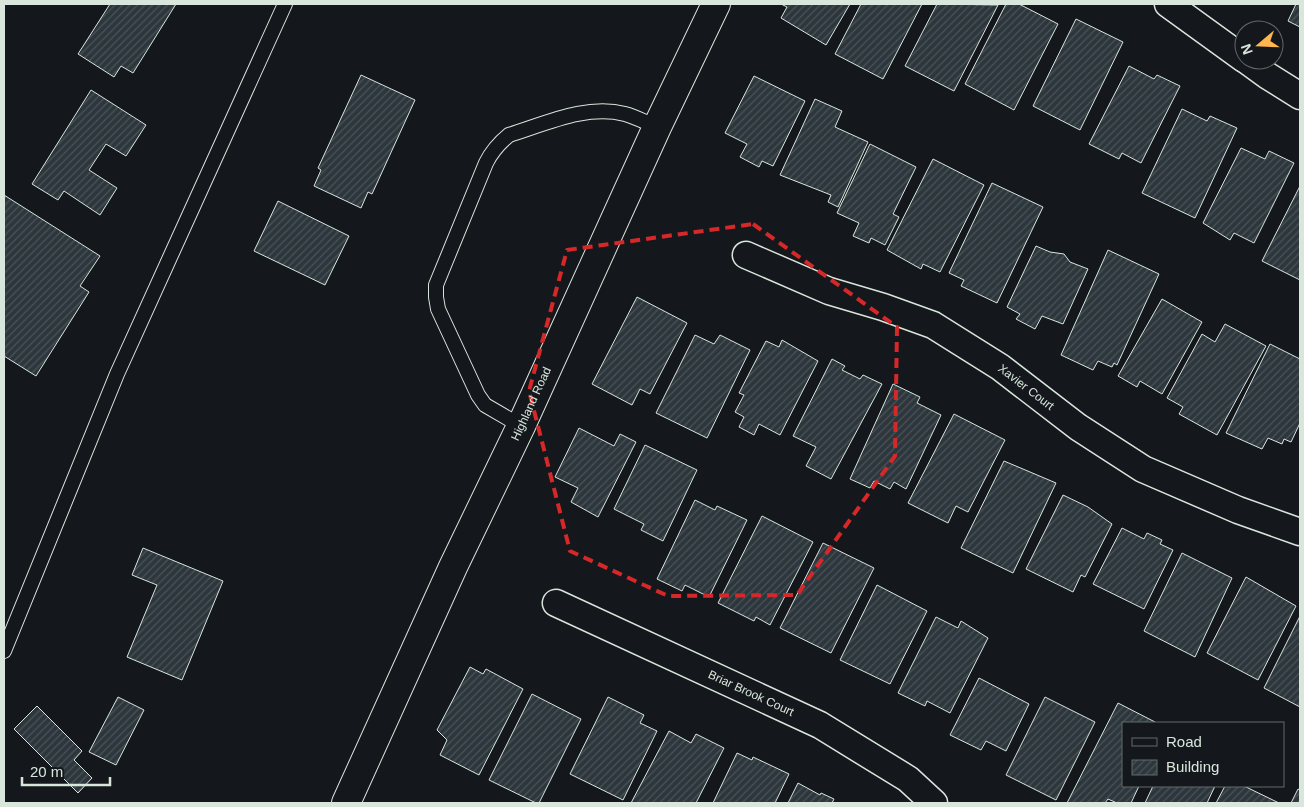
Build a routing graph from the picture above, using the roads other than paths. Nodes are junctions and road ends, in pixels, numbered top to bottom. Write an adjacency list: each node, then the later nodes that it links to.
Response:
1 (285, 4): 12 (lane)
2 (716, 4): 7 (street, Highland Road)
3 (1168, 4): 4 (street)
4 (1234, 51)
5 (1261, 70): 6 (street)
6 (1300, 96)
7 (657, 127): 9 (street, Highland Road); 9 (lane)
8 (746, 254): 10 (street, Xavier Court)
9 (521, 426): 13 (street, Highland Road)
10 (1300, 532)
11 (556, 603): 14 (street, Briar Brook Court)
12 (4, 651)
13 (346, 803)
14 (934, 803)

